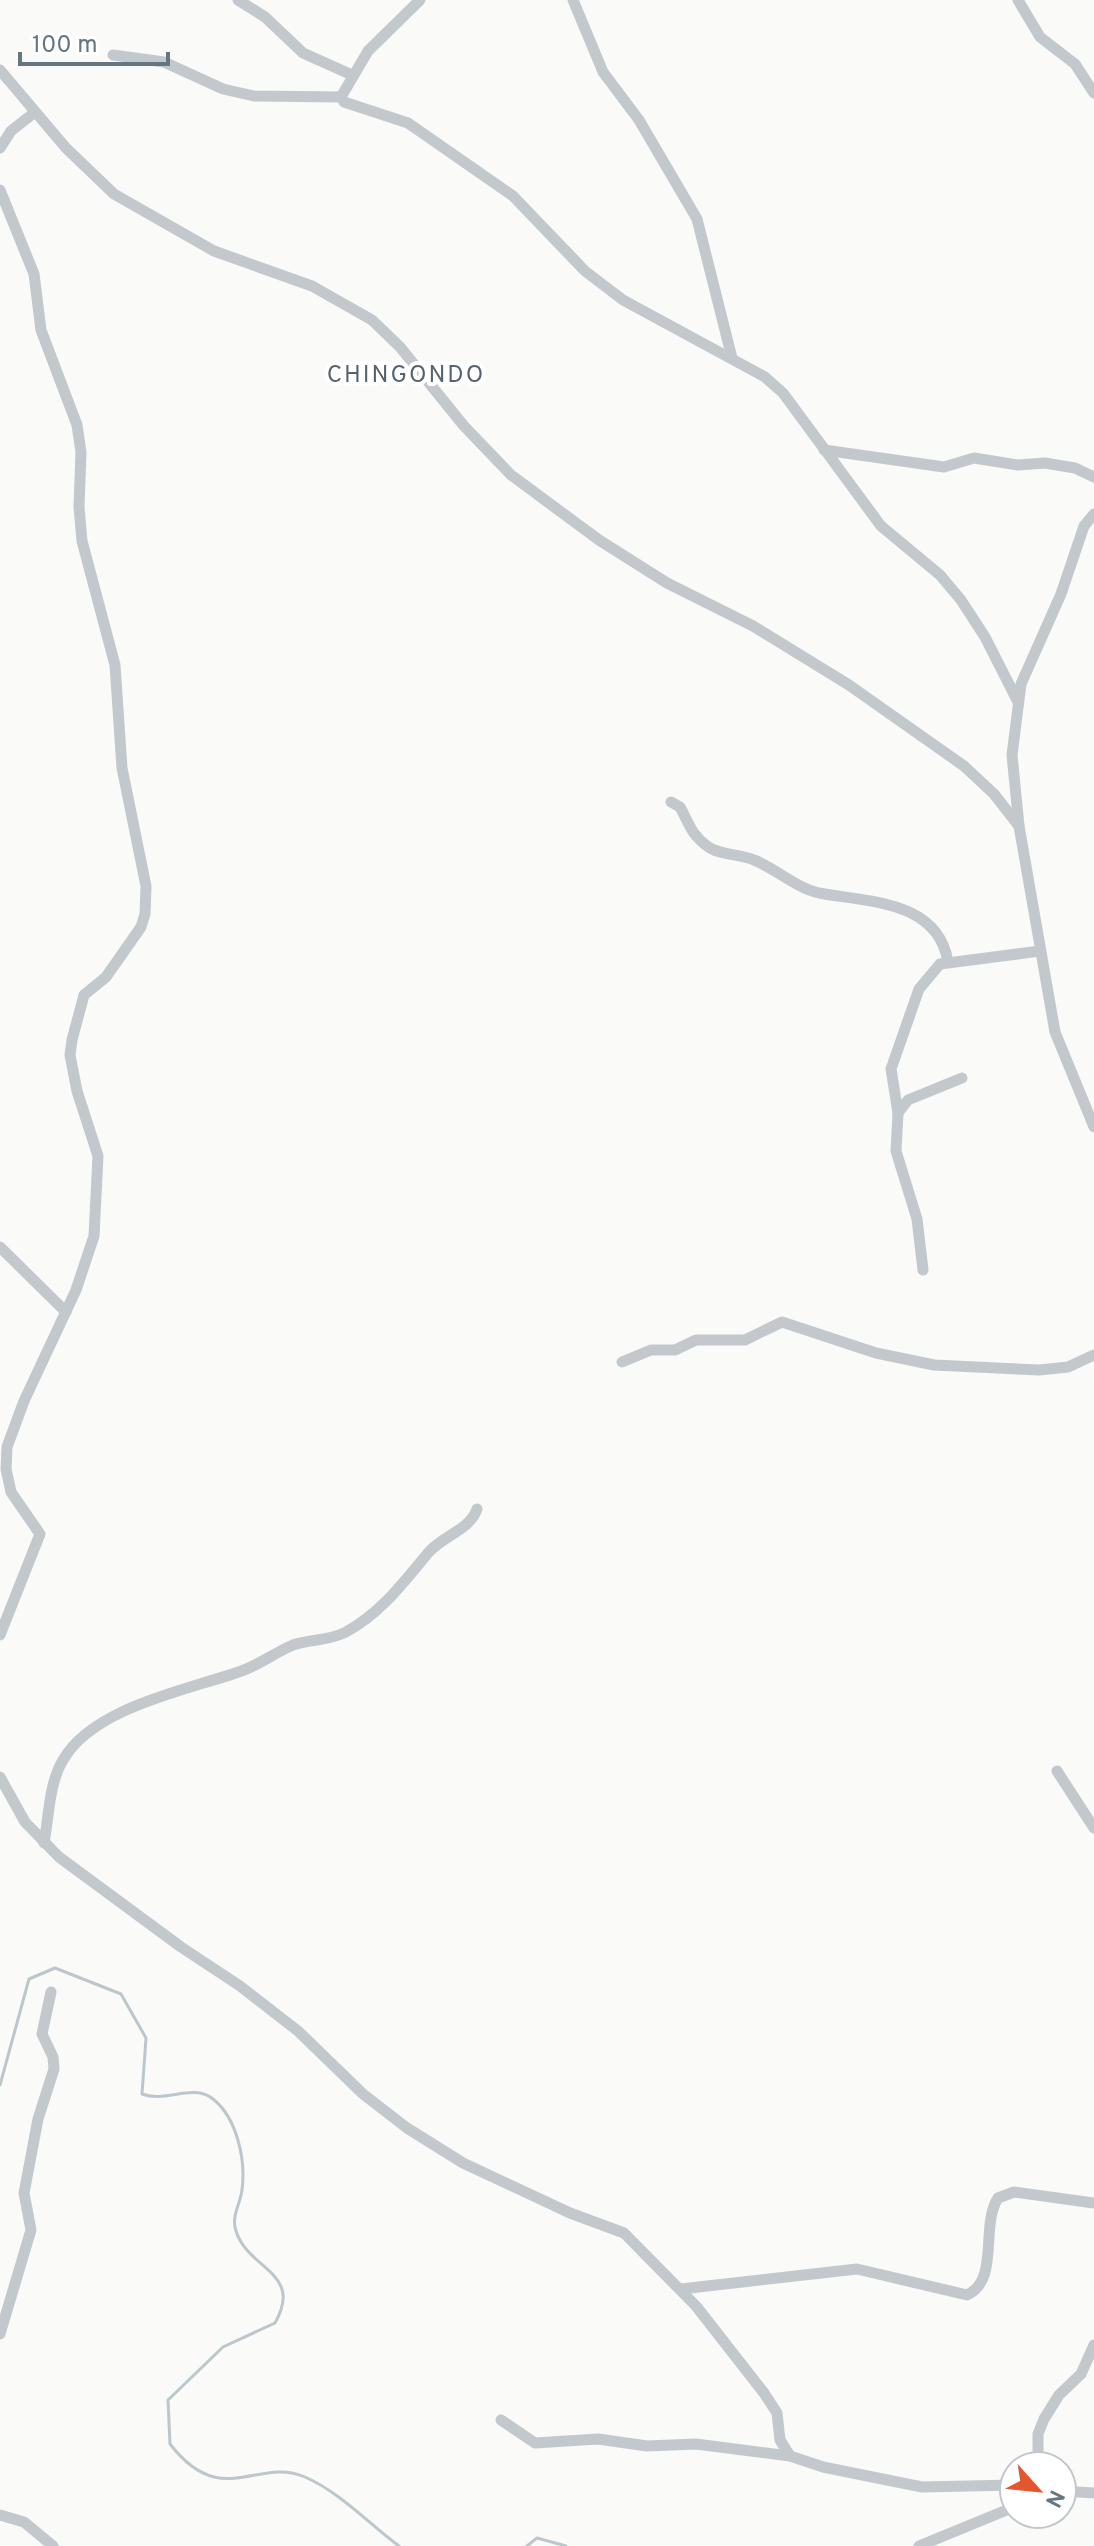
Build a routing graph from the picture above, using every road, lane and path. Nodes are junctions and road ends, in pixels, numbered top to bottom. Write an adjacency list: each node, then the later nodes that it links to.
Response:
1 (238, 0): 7 (street)
2 (420, 0): 7 (street)
3 (573, 0): 13 (street)
4 (1018, 0): 8 (street)
5 (113, 55): 9 (street)
6 (0, 70): 10 (street)
7 (352, 75): 9 (street)
8 (1094, 93)
9 (341, 97): 13 (street)
10 (35, 112): 11 (street); 19 (street)
11 (0, 148)
12 (0, 190): 27 (street)
13 (732, 358): 14 (street)
14 (823, 450): 15 (street); 17 (street)
15 (1094, 477)
16 (1093, 512): 17 (street)
17 (1018, 702): 19 (street)
18 (671, 802): 21 (street)
19 (1019, 826): 20 (street)
20 (1040, 951): 21 (street); 24 (street)
21 (948, 962): 23 (street)
22 (962, 1078): 23 (street)
23 (898, 1113): 26 (street)
24 (1094, 1127)
25 (0, 1247): 27 (street)
26 (923, 1270)
27 (66, 1312): 31 (street)
28 (1094, 1355): 29 (street)
29 (622, 1362)
30 (477, 1509): 35 (street)
31 (0, 1635)
32 (1057, 1771): 34 (street)
33 (0, 1777): 35 (street)
34 (1094, 1828)
35 (44, 1843): 38 (street)
36 (51, 1992): 39 (street)
37 (1094, 2203): 38 (street)
38 (681, 2289): 43 (street)
39 (0, 2334)
40 (1094, 2345): 42 (street)
41 (501, 2420): 43 (street)
42 (1038, 2450)
43 (790, 2456): 44 (street)
44 (998, 2485)
45 (998, 2514): 48 (street)
46 (0, 2515): 47 (street)
47 (53, 2546)
48 (919, 2546)

